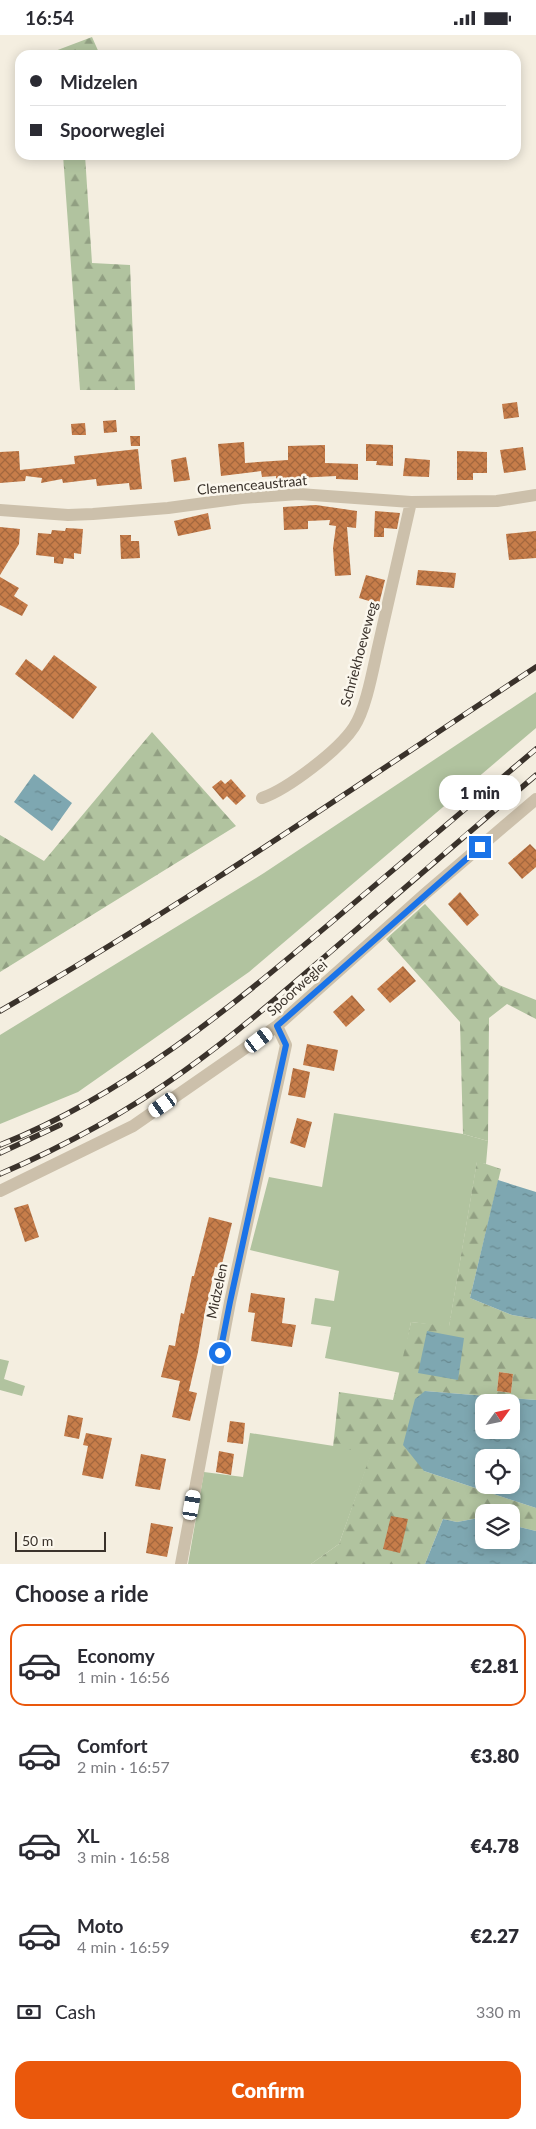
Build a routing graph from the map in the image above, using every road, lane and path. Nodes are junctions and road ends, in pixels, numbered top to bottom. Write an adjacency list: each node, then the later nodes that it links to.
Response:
1 (536, 495): 2 (street, Clemenceaustraat)
2 (411, 503): 3 (street, Clemenceaustraat); 4 (street, Schriekhoeveweg)
3 (0, 510)
4 (262, 798)
5 (536, 799): 6 (street, Spoorweglei)
6 (277, 1026): 7 (street, Spoorweglei); 8 (street, Midzelen)
7 (0, 1191)
8 (181, 1564)

